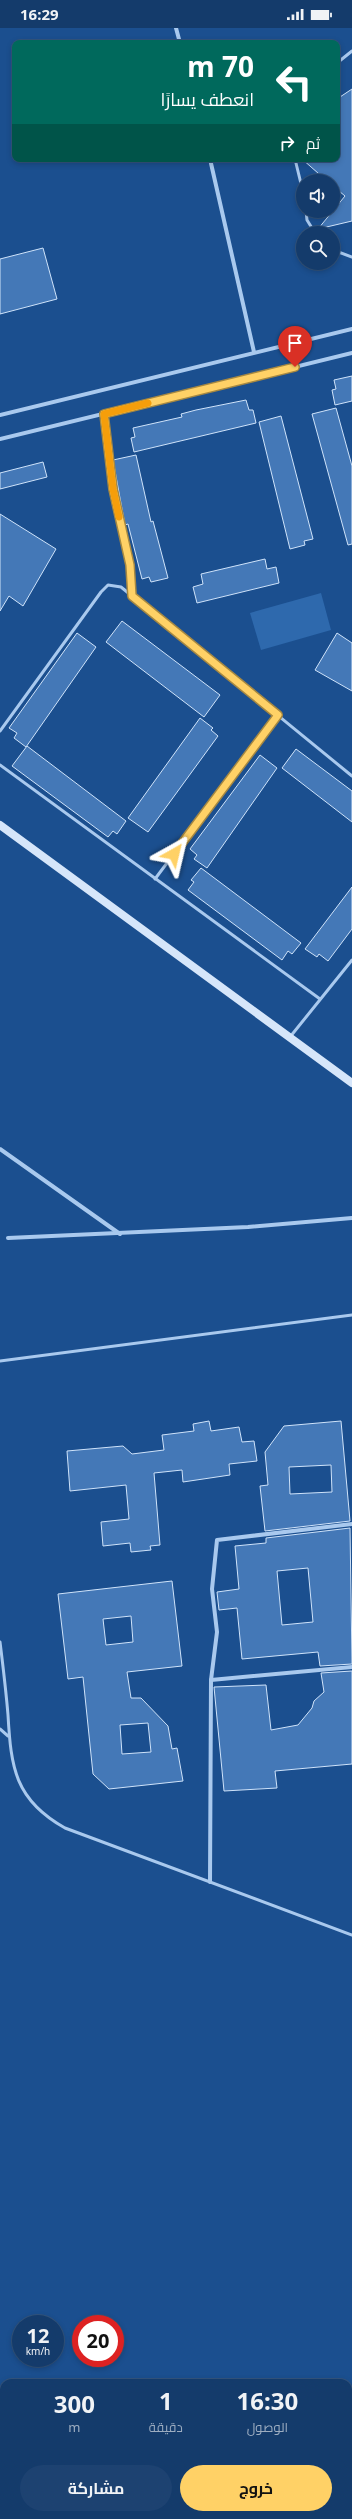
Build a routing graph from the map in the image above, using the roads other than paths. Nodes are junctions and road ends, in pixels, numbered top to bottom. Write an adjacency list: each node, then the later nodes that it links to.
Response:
1 (176, 28): 2 (street)
2 (179, 40)
3 (352, 51): 4 (lane)
4 (340, 61)
5 (211, 162): 11 (street)
6 (296, 162): 7 (lane)
7 (299, 174)
8 (340, 253): 9 (lane)
9 (352, 257)
10 (352, 329): 11 (street)
11 (254, 352): 14 (street)
12 (352, 354): 13 (street)
13 (104, 414): 15 (street); 16 (lane)
14 (0, 415)
15 (0, 439)
16 (132, 596): 17 (lane); 18 (lane)
17 (278, 715): 20 (lane); 22 (lane)
18 (0, 731)
19 (0, 766): 22 (lane)
20 (352, 776)
21 (0, 825): 25 (main road)
22 (155, 879): 24 (lane)
23 (352, 960): 24 (lane)
24 (320, 999): 25 (lane)
25 (289, 1038): 26 (main road)
26 (352, 1083)
27 (0, 1149): 29 (street)
28 (352, 1218): 29 (street)
29 (120, 1234): 30 (street)
30 (8, 1238)
31 (352, 1315): 32 (lane)
32 (0, 1361)
33 (352, 1524): 36 (street)
34 (0, 1642): 38 (lane)
35 (352, 1667): 36 (street)
36 (211, 1680): 39 (street)
37 (0, 1729): 38 (lane)
38 (8, 1736): 39 (lane)
39 (210, 1882): 40 (lane)
40 (352, 1935)

